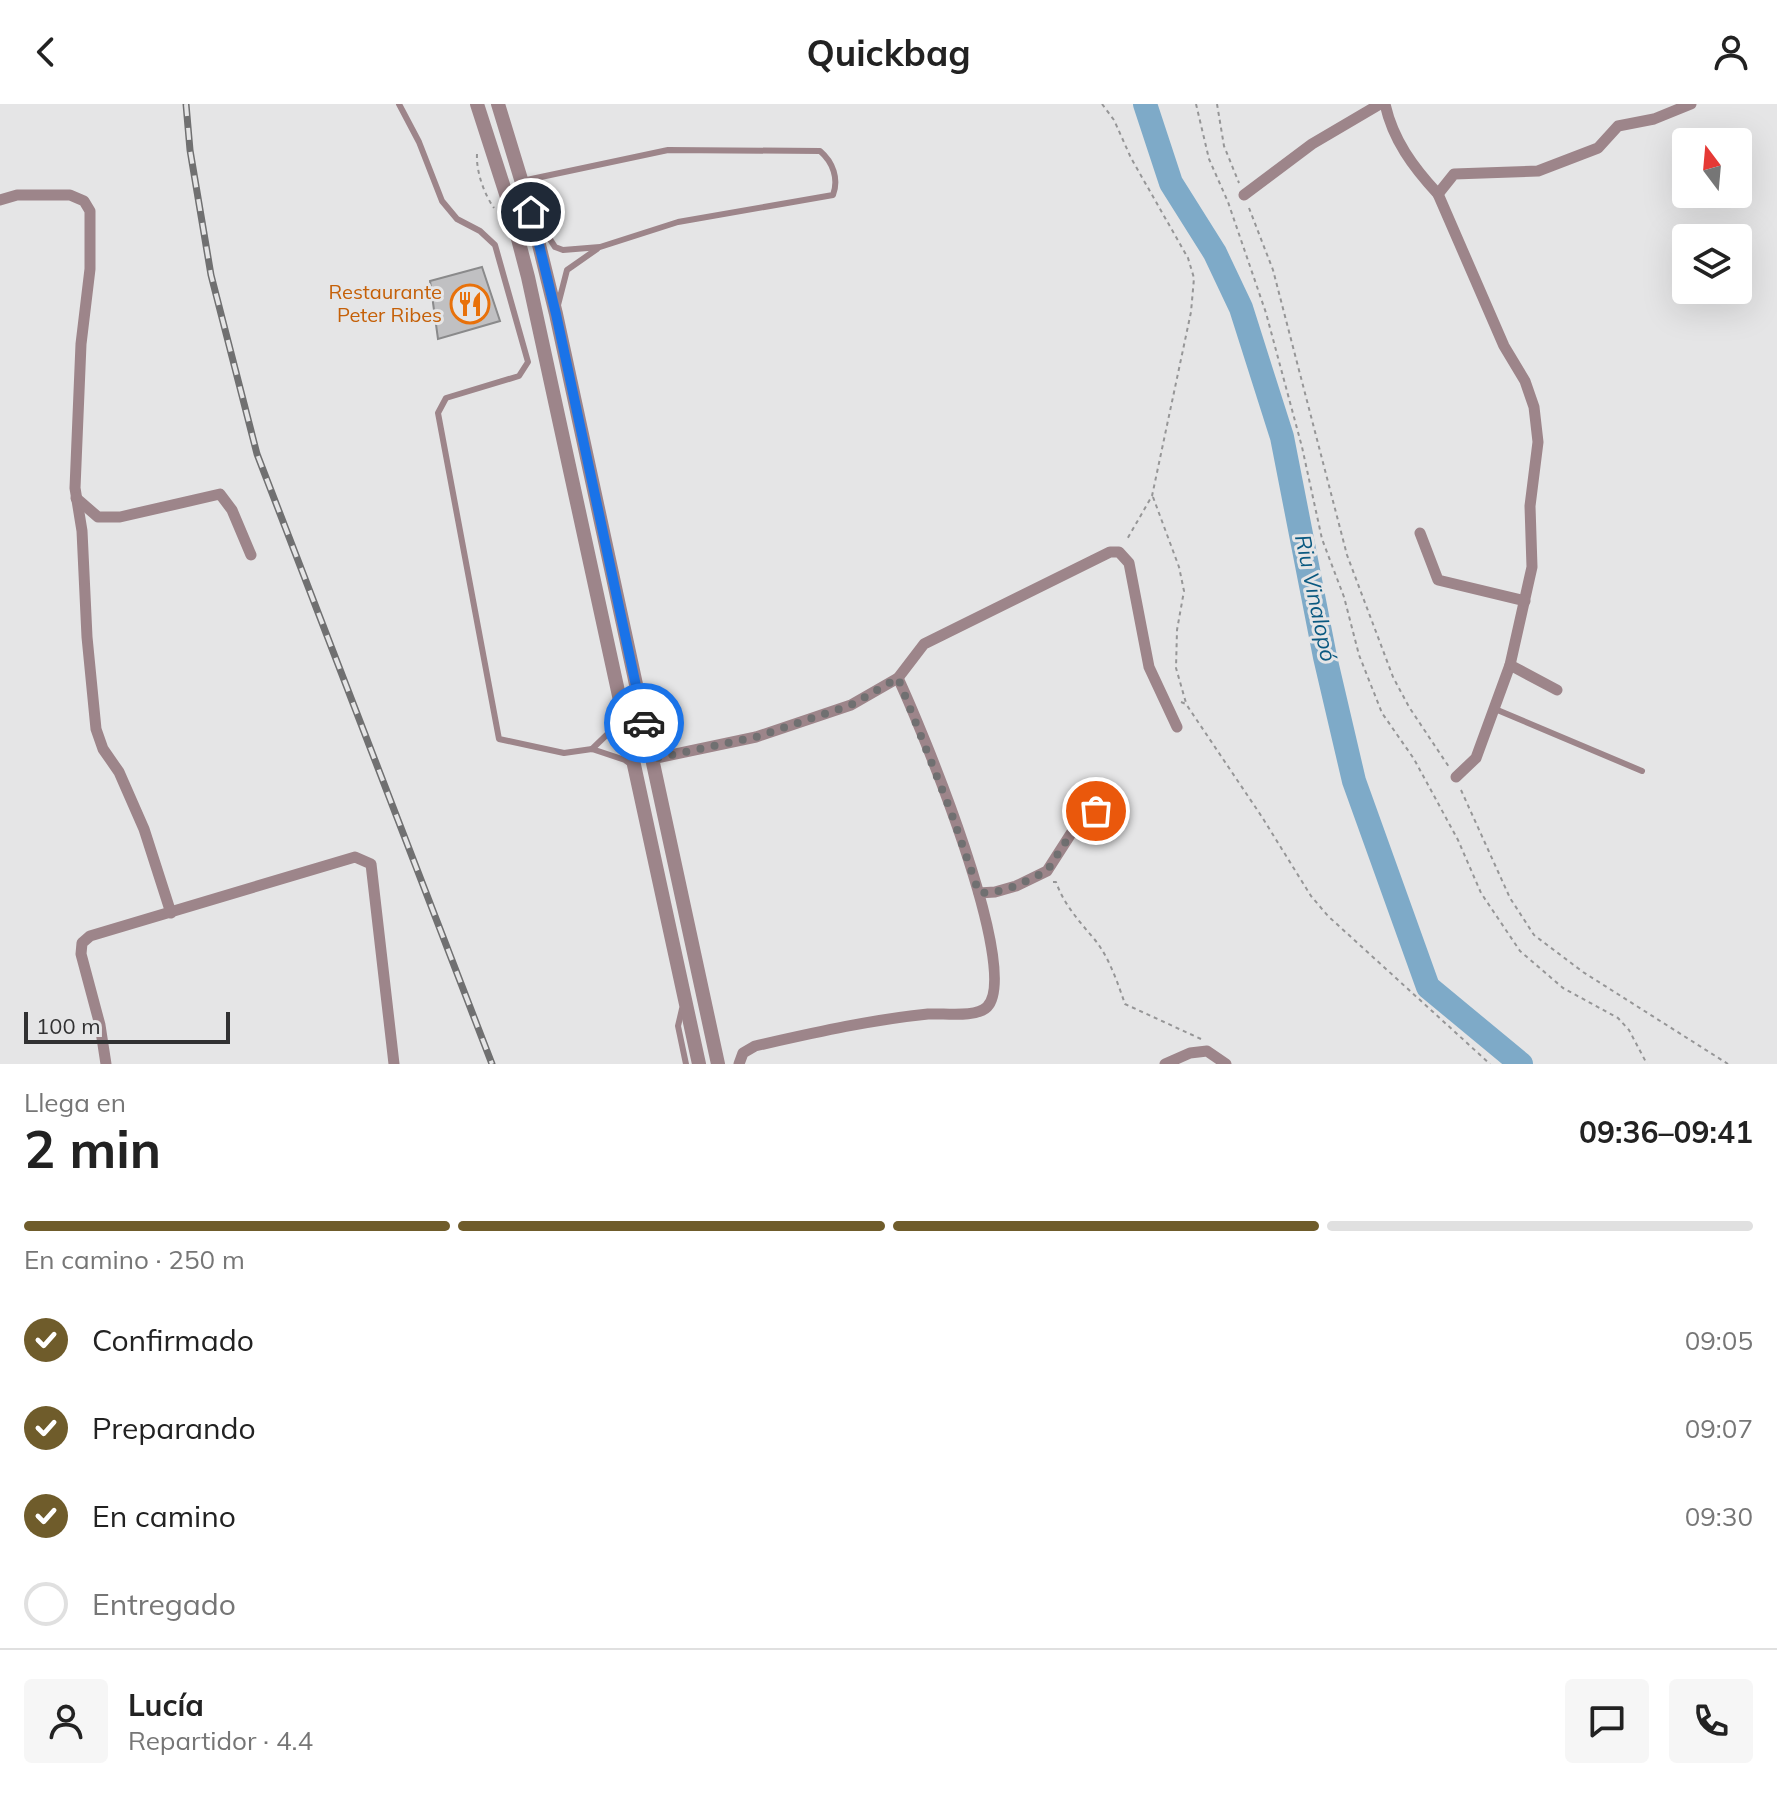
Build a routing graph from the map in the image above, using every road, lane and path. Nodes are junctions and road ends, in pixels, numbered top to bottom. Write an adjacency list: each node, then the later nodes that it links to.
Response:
1 (399, 104): 30 (lane)
2 (477, 104): 28 (street)
3 (498, 104): 9 (street)
4 (1102, 104): 16 (path)
5 (1196, 104): 50 (path)
6 (1217, 104): 11 (path)
7 (1383, 104): 10 (street); 11 (street)
8 (1691, 104): 10 (street)
9 (522, 181): 13 (street); 14 (lane)
10 (1438, 194): 21 (street)
11 (1244, 195): 34 (path)
12 (0, 200): 17 (street)
13 (531, 212): 14 (lane); 15 (street)
14 (600, 247): 15 (lane)
15 (556, 314): 31 (street)
16 (1152, 496): 19 (path); 26 (path)
17 (76, 498): 20 (street); 38 (street)
18 (1420, 533): 21 (street)
19 (1119, 552): 23 (street); 25 (street)
20 (251, 555)
21 (1525, 601): 22 (street)
22 (1510, 665): 24 (street); 27 (street)
23 (898, 678): 31 (street); 37 (street)
24 (1557, 690)
25 (1161, 694): 26 (path); 29 (street)
26 (1186, 704): 49 (path)
27 (1495, 709): 33 (lane); 34 (street)
28 (624, 715): 30 (lane); 32 (street)
29 (1177, 727)
30 (592, 749): 32 (lane)
31 (652, 759): 45 (street)
32 (635, 768): 39 (street)
33 (1642, 771)
34 (1456, 777): 51 (path)
35 (1096, 811): 36 (street)
36 (1035, 879): 37 (street); 40 (path)
37 (979, 893): 46 (street)
38 (171, 913): 41 (street); 42 (street)
39 (685, 998): 43 (lane); 44 (street)
40 (1207, 1051): 47 (street); 48 (street)
41 (106, 1064)
42 (394, 1064)
43 (686, 1064)
44 (699, 1064)
45 (718, 1064)
46 (739, 1064)
47 (1165, 1064)
48 (1226, 1064)
49 (1490, 1064)
50 (1647, 1064)
51 (1728, 1064)

